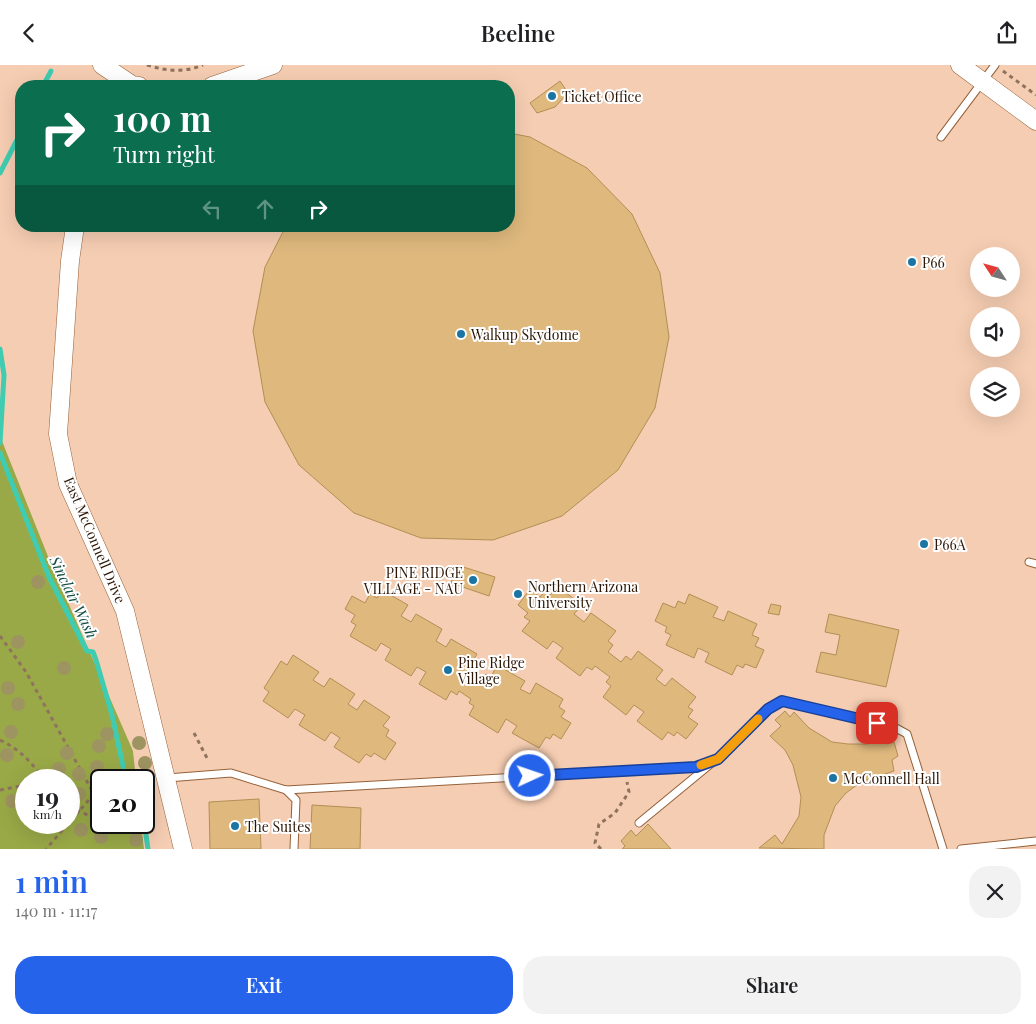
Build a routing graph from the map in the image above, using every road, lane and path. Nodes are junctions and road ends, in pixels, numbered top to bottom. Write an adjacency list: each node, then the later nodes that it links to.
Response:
1 (102, 65): 8 (street)
2 (147, 65): 3 (path)
3 (203, 65)
4 (274, 65): 9 (street)
5 (960, 65): 10 (street)
6 (995, 65): 10 (lane)
7 (1007, 74): 11 (path)
8 (125, 80)
9 (230, 80)
10 (982, 82): 12 (street); 13 (lane)
11 (1036, 95)
12 (1036, 121)
13 (941, 137)
14 (74, 232): 22 (street, East McConnell Drive)
15 (0, 635): 26 (path)
16 (194, 733): 19 (path)
17 (0, 740): 20 (path)
18 (718, 759): 21 (lane); 27 (lane); 34 (lane)
19 (208, 760)
20 (36, 769)
21 (626, 771): 25 (lane); 33 (path)
22 (167, 778): 25 (lane); 31 (street, East McConnell Drive)
23 (15, 787): 24 (path)
24 (0, 790)
25 (286, 790): 32 (lane)
26 (80, 811)
27 (639, 823)
28 (59, 834): 30 (path)
29 (1036, 841): 35 (lane)
30 (46, 849)
31 (183, 849)
32 (294, 849)
33 (601, 849)
34 (943, 849)
35 (961, 849)

